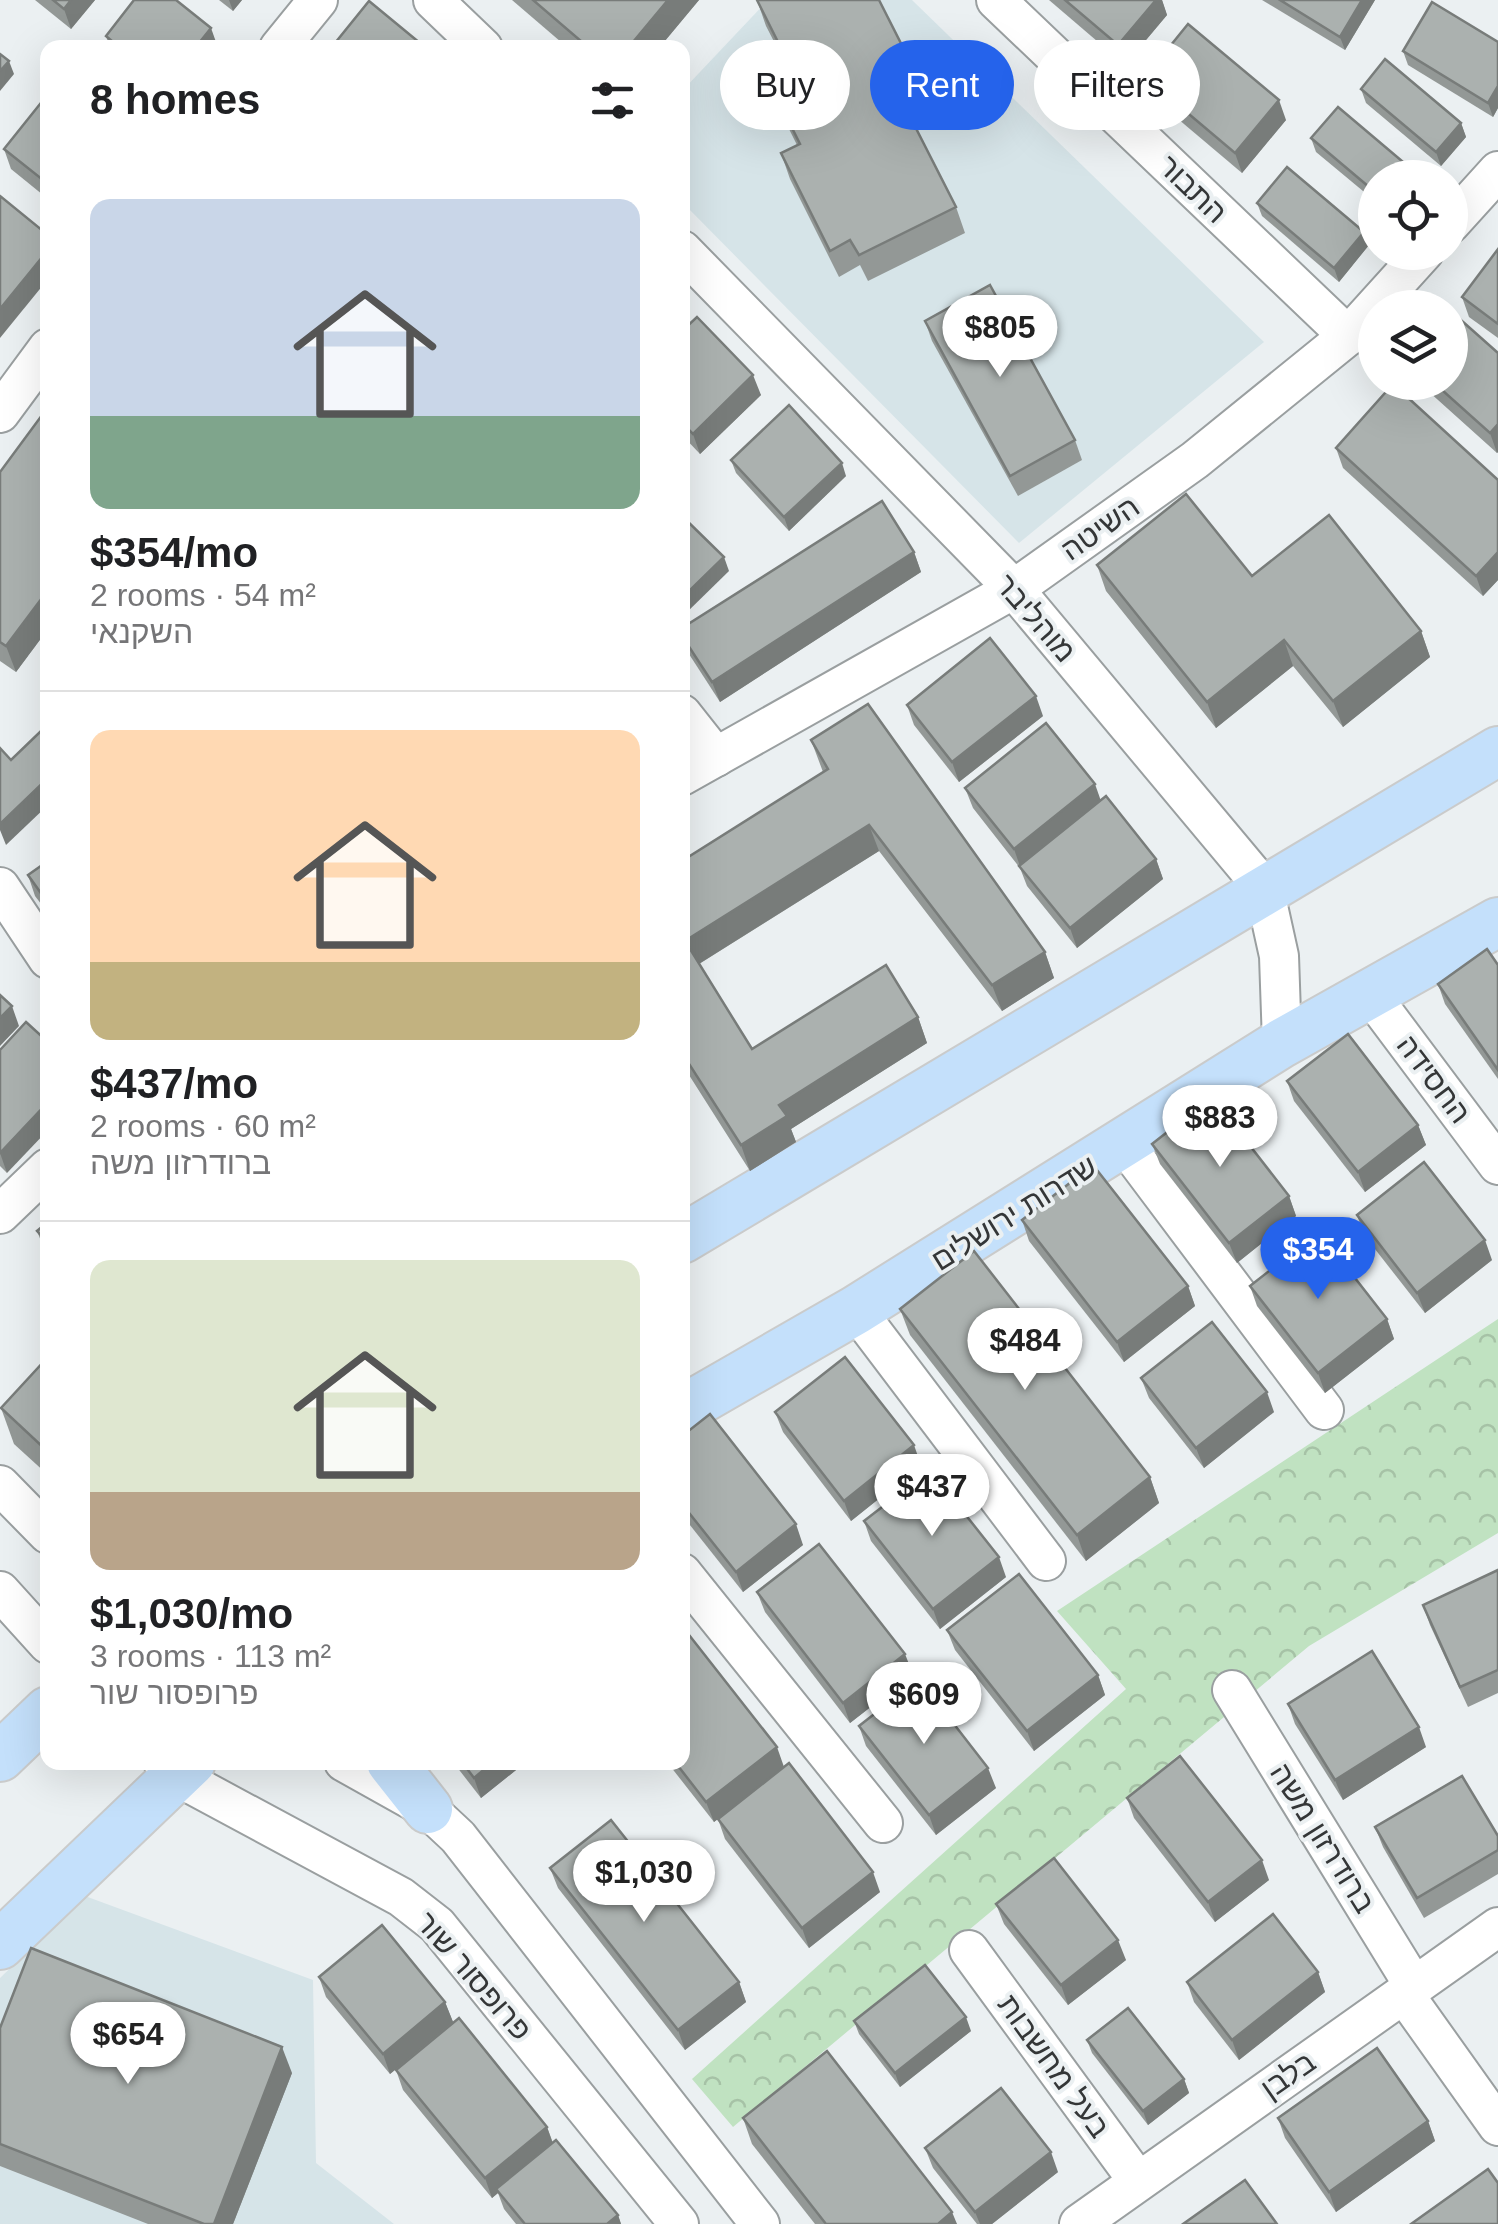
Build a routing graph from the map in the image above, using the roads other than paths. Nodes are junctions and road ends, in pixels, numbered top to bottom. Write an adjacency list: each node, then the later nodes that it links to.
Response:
1 (318, 0): 4 (street)
2 (433, 0): 5 (street)
3 (996, 0): 10 (street, התבור)
4 (286, 40)
5 (475, 40)
6 (1498, 172): 7 (street)
7 (1468, 204)
8 (690, 258): 13 (street, מוהליבר)
9 (1408, 270): 10 (street, השיטה)
10 (1348, 336): 13 (street, השיטה)
11 (40, 359): 12 (street)
12 (0, 413)
13 (1014, 589): 16 (street, השיטה); 19 (street, מוהליבר)
14 (690, 724): 16 (street)
15 (1498, 752): 19 (main road)
16 (716, 758): 17 (street, השיטה)
17 (690, 772)
18 (0, 887): 21 (street)
19 (1264, 888): 23 (street, מוהליבר); 28 (main road)
20 (1498, 922): 22 (main road, שדרות ירושלים)
21 (40, 947)
22 (1370, 994): 23 (main road, שדרות ירושלים); 25 (street, החסידה)
23 (1282, 1043): 24 (main road, שדרות ירושלים)
24 (1124, 1145): 29 (main road, שדרות ירושלים); 31 (street)
25 (1498, 1164)
26 (40, 1176): 27 (street)
27 (0, 1214)
28 (690, 1235)
29 (856, 1310): 30 (main road, שדרות ירושלים); 34 (street)
30 (690, 1405)
31 (1324, 1410)
32 (0, 1485): 33 (street)
33 (40, 1526)
34 (1046, 1561)
35 (690, 1584): 46 (street)
36 (0, 1591): 37 (street)
37 (40, 1635)
38 (1232, 1690): 50 (street, ברודרזון משה)
39 (40, 1719): 40 (main road)
40 (0, 1757)
41 (175, 1770): 48 (main road)
42 (183, 1770): 53 (street, פרופסור שור)
43 (358, 1770): 45 (street)
44 (397, 1770): 45 (main road)
45 (428, 1809): 54 (street)
46 (884, 1823)
47 (1498, 1928): 50 (street, בלבן)
48 (0, 1944)
49 (969, 1950): 52 (street, בעל מחשבות)
50 (1409, 1990): 51 (street, ברודרזון משה); 52 (street, בלבן)
51 (1498, 2126)
52 (1138, 2181): 55 (street, בלבן)
53 (679, 2224)
54 (760, 2224)
55 (1079, 2224)

